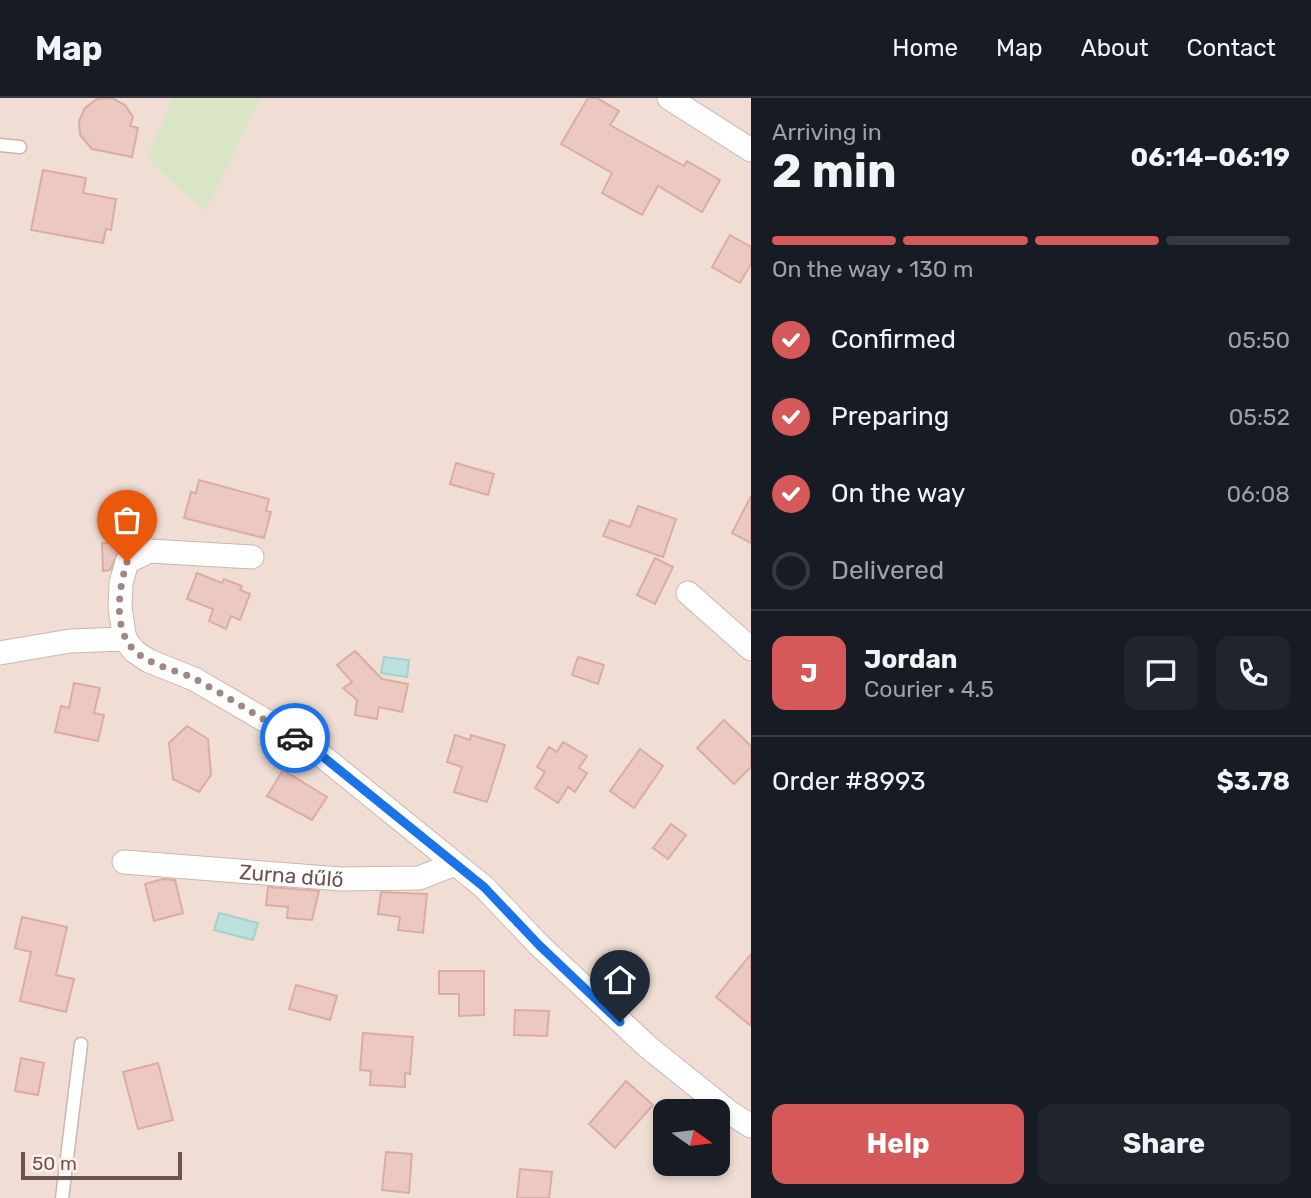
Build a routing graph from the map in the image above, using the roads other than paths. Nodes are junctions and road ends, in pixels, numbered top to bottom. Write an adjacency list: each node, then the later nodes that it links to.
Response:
1 (669, 98): 4 (street)
2 (0, 145): 3 (lane)
3 (20, 147)
4 (751, 150)
5 (253, 557): 7 (street)
6 (688, 593): 8 (street)
7 (125, 639): 9 (street); 11 (street)
8 (751, 649)
9 (0, 653)
10 (124, 862): 11 (street, Zurna dűlő)
11 (455, 864): 13 (street)
12 (82, 1044): 14 (lane)
13 (751, 1126)
14 (62, 1198)

